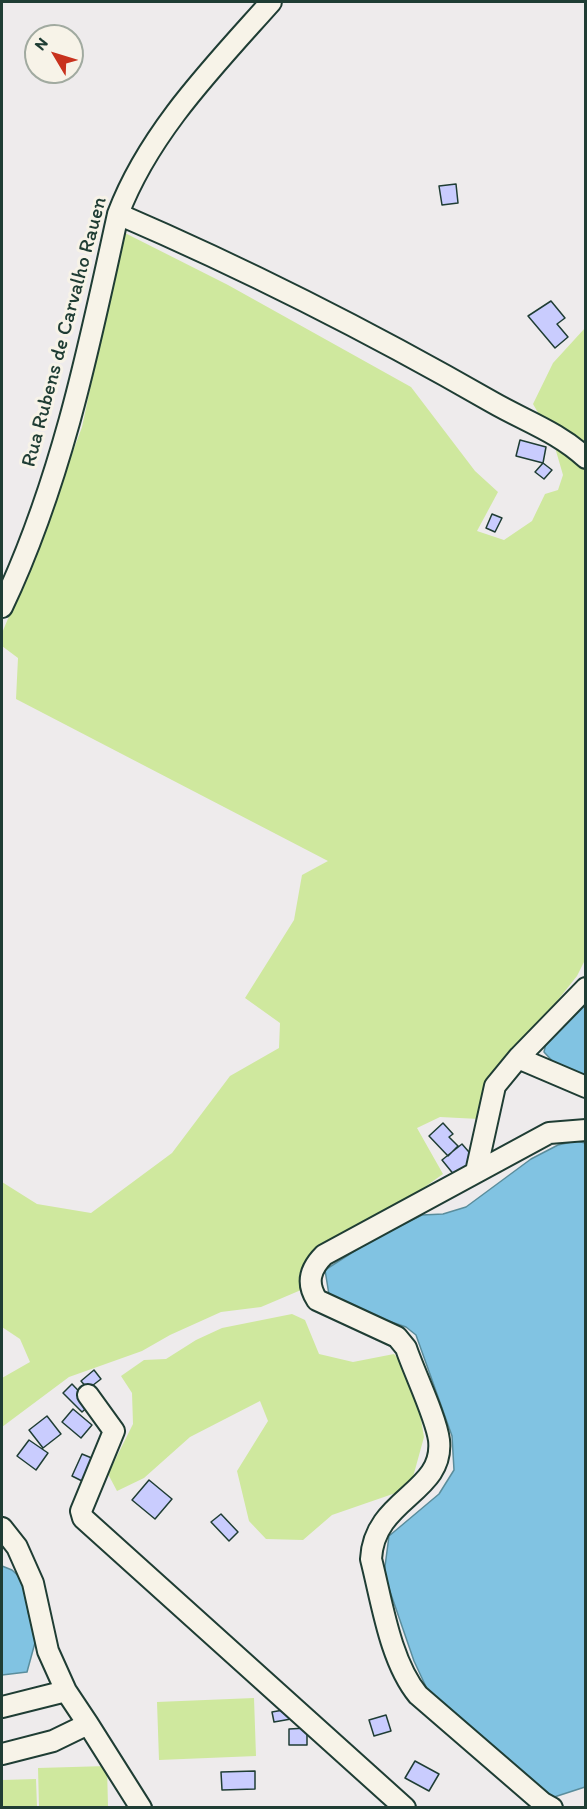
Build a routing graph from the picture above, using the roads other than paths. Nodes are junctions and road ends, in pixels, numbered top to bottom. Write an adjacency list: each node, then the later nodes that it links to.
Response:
1 (271, 2): 2 (street, Rua Rubens de Carvalho Rauen)
2 (118, 214): 3 (street); 4 (street, Rua Rubens de Carvalho Rauen)
3 (585, 458)
4 (2, 605)
5 (585, 988): 6 (street)
6 (518, 1059): 7 (street); 9 (street)
7 (585, 1087)
8 (585, 1130): 9 (street)
9 (477, 1172): 18 (street)
10 (88, 1395): 17 (street)
11 (2, 1528): 12 (street)
12 (66, 1691): 13 (street); 14 (street)
13 (2, 1707)
14 (88, 1724): 15 (street); 16 (street)
15 (2, 1754)
16 (141, 1808)
17 (405, 1808)
18 (552, 1808)

